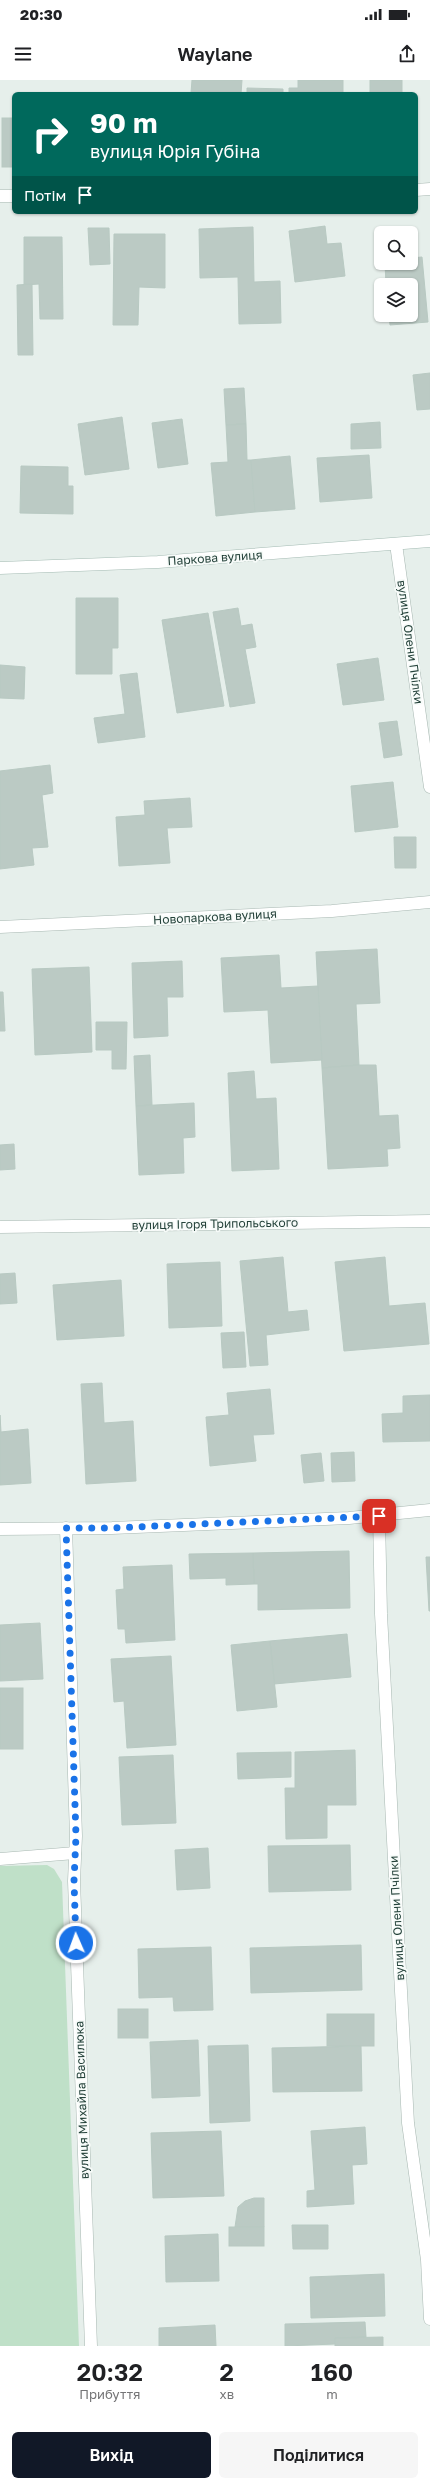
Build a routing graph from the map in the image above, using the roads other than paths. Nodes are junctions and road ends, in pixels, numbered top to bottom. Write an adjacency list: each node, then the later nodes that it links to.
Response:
1 (430, 189): 2 (street)
2 (418, 190)
3 (0, 196): 4 (street)
4 (12, 196)
5 (430, 541): 6 (street, Паркова вулиця)
6 (396, 544): 7 (street, Паркова вулиця); 8 (street, вулиця Олени Пчілки)
7 (0, 568)
8 (430, 787)
9 (430, 902): 10 (street, Новопаркова вулиця)
10 (0, 927)
11 (430, 1221): 12 (street, вулиця Ігоря Трипольського)
12 (0, 1228)
13 (430, 1510): 14 (street)
14 (379, 1516): 15 (street); 19 (street, вулиця Олени Пчілки)
15 (66, 1528): 16 (street); 17 (street, вулиця Михайла Василюка)
16 (0, 1529)
17 (75, 1854): 18 (street); 20 (street, вулиця Михайла Василюка)
18 (0, 1859)
19 (430, 2319)
20 (91, 2346)

